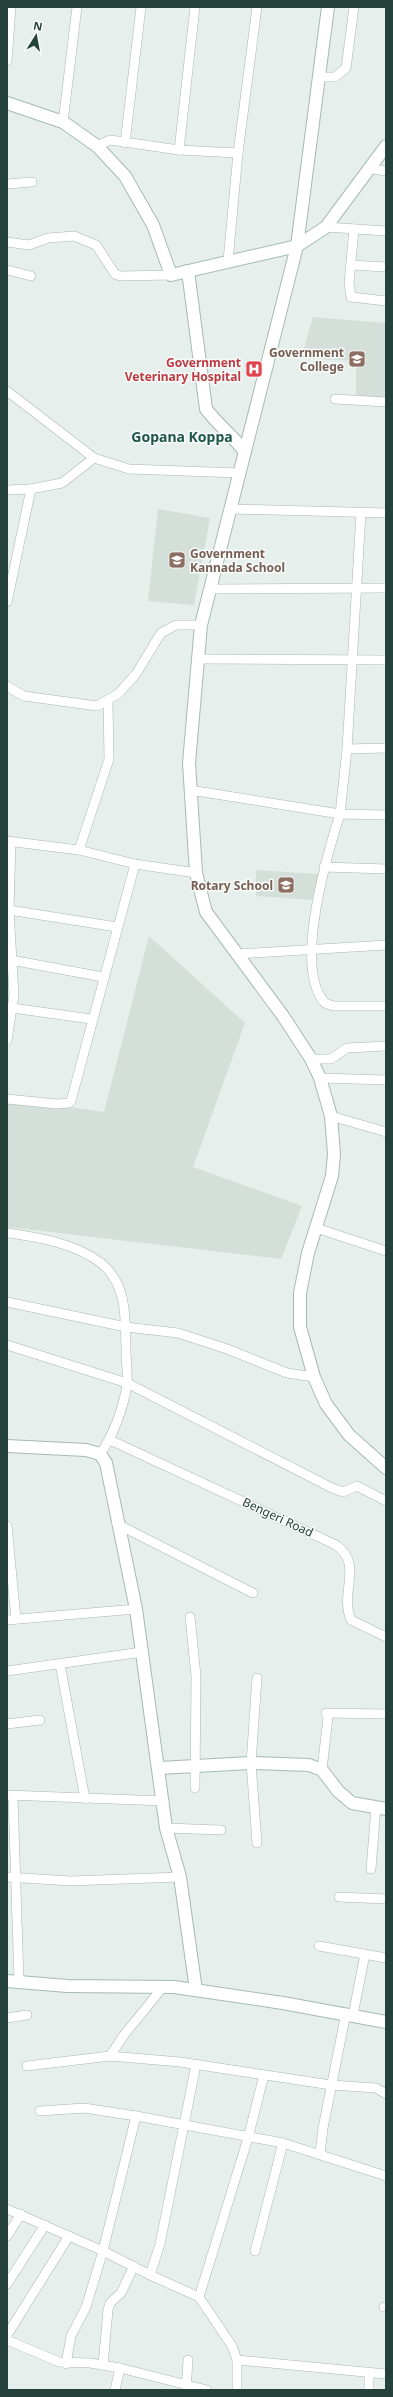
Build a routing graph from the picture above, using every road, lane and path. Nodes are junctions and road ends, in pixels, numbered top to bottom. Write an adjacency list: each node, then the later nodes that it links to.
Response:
1 (11, 7): 8 (street)
2 (77, 7): 11 (street)
3 (141, 7): 12 (street)
4 (195, 7): 15 (street)
5 (257, 7): 16 (street)
6 (328, 7): 9 (street)
7 (354, 7): 9 (street)
8 (7, 60)
9 (320, 78): 25 (street)
10 (7, 104): 11 (street)
11 (63, 122): 13 (street)
12 (125, 143): 13 (street); 15 (street)
13 (97, 146): 31 (street)
14 (386, 146): 17 (street)
15 (179, 150): 16 (street)
16 (238, 153): 26 (street)
17 (368, 168): 18 (street); 21 (street)
18 (386, 171)
19 (32, 182): 20 (street)
20 (7, 184)
21 (326, 226): 22 (street); 25 (street)
22 (354, 229): 23 (street); 27 (street)
23 (386, 231)
24 (7, 242): 31 (street)
25 (298, 246): 26 (street); 37 (street)
26 (228, 261): 30 (street)
27 (351, 265): 28 (street); 33 (street)
28 (386, 267)
29 (7, 270): 32 (street)
30 (188, 272): 31 (street); 37 (street)
31 (171, 275)
32 (31, 276)
33 (386, 301)
34 (7, 391): 38 (street)
35 (335, 399): 36 (street)
36 (386, 402)
37 (245, 452): 39 (street)
38 (94, 458): 39 (street); 41 (street)
39 (239, 473): 42 (street)
40 (7, 490): 41 (street)
41 (31, 490): 45 (street)
42 (231, 509): 43 (street); 48 (street)
43 (360, 513): 44 (street); 46 (street)
44 (386, 513)
45 (10, 570): 49 (street)
46 (356, 588): 47 (street); 48 (street); 52 (street)
47 (386, 588)
48 (212, 589): 50 (street)
49 (7, 602)
50 (201, 625): 51 (street); 55 (street)
51 (198, 659): 52 (street); 58 (street)
52 (352, 660): 53 (street); 57 (street)
53 (386, 660)
54 (7, 686): 55 (street)
55 (108, 701): 62 (street)
56 (386, 748): 57 (street)
57 (347, 749): 59 (street)
58 (190, 790): 59 (street); 66 (street)
59 (340, 814): 60 (street); 64 (street)
60 (386, 815)
61 (9, 842): 62 (street); 67 (street)
62 (79, 850): 63 (street)
63 (135, 864): 66 (street); 68 (street)
64 (324, 867): 65 (street); 70 (street)
65 (386, 869)
66 (196, 873): 71 (street)
67 (9, 910): 68 (street); 72 (street)
68 (117, 926): 73 (street)
69 (386, 945): 70 (street)
70 (311, 950): 71 (street); 74 (street)
71 (237, 954): 79 (street)
72 (11, 960): 73 (street); 75 (street)
73 (103, 977): 76 (street)
74 (386, 1006)
75 (12, 1008): 76 (street); 77 (street)
76 (92, 1019): 82 (street)
77 (7, 1040)
78 (386, 1046): 79 (street)
79 (311, 1060): 80 (street)
80 (320, 1078): 81 (street); 83 (street)
81 (386, 1080)
82 (7, 1099)
83 (331, 1116): 84 (street); 85 (street)
84 (386, 1132)
85 (316, 1228): 87 (street); 91 (street)
86 (9, 1233): 89 (street)
87 (386, 1251)
88 (7, 1302): 89 (street)
89 (126, 1328): 91 (street); 92 (street)
90 (7, 1345): 92 (street)
91 (314, 1377): 96 (street)
92 (127, 1383): 93 (street); 97 (street)
93 (110, 1440): 95 (street); 104 (street, Bengeri Road)
94 (7, 1446): 95 (street)
95 (100, 1454): 98 (street)
96 (384, 1463)
97 (386, 1502)
98 (117, 1524): 100 (street); 101 (street)
99 (7, 1526): 103 (street)
100 (254, 1593)
101 (136, 1609): 103 (street); 105 (street)
102 (190, 1617): 113 (street)
103 (11, 1619)
104 (386, 1636)
105 (142, 1652): 106 (street); 114 (street)
106 (60, 1664): 107 (street); 118 (street)
107 (7, 1671)
108 (257, 1678): 112 (street)
109 (386, 1714): 115 (street)
110 (40, 1720): 111 (street)
111 (7, 1724)
112 (251, 1763): 113 (street); 115 (street); 123 (street)
113 (197, 1766): 114 (street); 116 (street)
114 (159, 1768): 119 (street)
115 (322, 1770): 120 (street)
116 (195, 1788)
117 (10, 1796): 118 (street); 125 (street)
118 (85, 1798): 119 (street)
119 (164, 1801): 121 (street)
120 (381, 1808): 124 (street)
121 (166, 1828): 122 (street); 126 (street)
122 (221, 1830)
123 (257, 1843)
124 (371, 1869)
125 (10, 1877): 126 (street); 132 (street)
126 (180, 1877): 134 (street)
127 (339, 1897): 128 (street)
128 (386, 1899)
129 (319, 1946): 130 (street)
130 (365, 1954): 131 (street); 136 (street)
131 (386, 1958)
132 (13, 1981): 133 (street)
133 (163, 1987): 134 (street); 139 (street)
134 (196, 1990): 136 (street)
135 (27, 2014): 137 (street)
136 (350, 2014): 138 (street); 143 (street)
137 (7, 2018)
138 (386, 2022)
139 (110, 2056): 140 (street); 141 (street)
140 (196, 2064): 142 (street); 147 (street)
141 (27, 2066)
142 (264, 2076): 143 (street); 148 (street)
143 (331, 2085): 144 (street); 150 (street)
144 (386, 2094)
145 (40, 2111): 146 (street)
146 (136, 2116): 147 (street); 157 (street)
147 (182, 2126): 148 (street); 160 (street)
148 (248, 2138): 149 (street); 162 (street)
149 (283, 2143): 150 (street); 158 (street)
150 (320, 2153): 151 (street)
151 (386, 2176)
152 (7, 2209): 153 (street)
153 (21, 2214): 154 (street); 155 (street)
154 (45, 2225): 156 (street); 161 (street)
155 (7, 2236)
156 (69, 2236): 157 (street); 163 (street)
157 (103, 2251): 159 (street); 167 (street)
158 (255, 2251)
159 (134, 2266): 160 (street); 168 (street)
160 (150, 2275): 162 (street)
161 (7, 2284)
162 (199, 2297): 166 (street)
163 (7, 2335)
164 (7, 2340): 167 (street)
165 (188, 2360): 172 (street)
166 (237, 2360): 170 (street); 175 (street)
167 (66, 2364): 168 (street)
168 (103, 2365): 169 (street)
169 (120, 2368): 172 (street); 173 (street)
170 (369, 2373): 171 (street); 176 (street)
171 (386, 2374)
172 (186, 2387): 174 (street)
173 (115, 2390)
174 (207, 2390)
175 (237, 2390)
176 (369, 2390)

